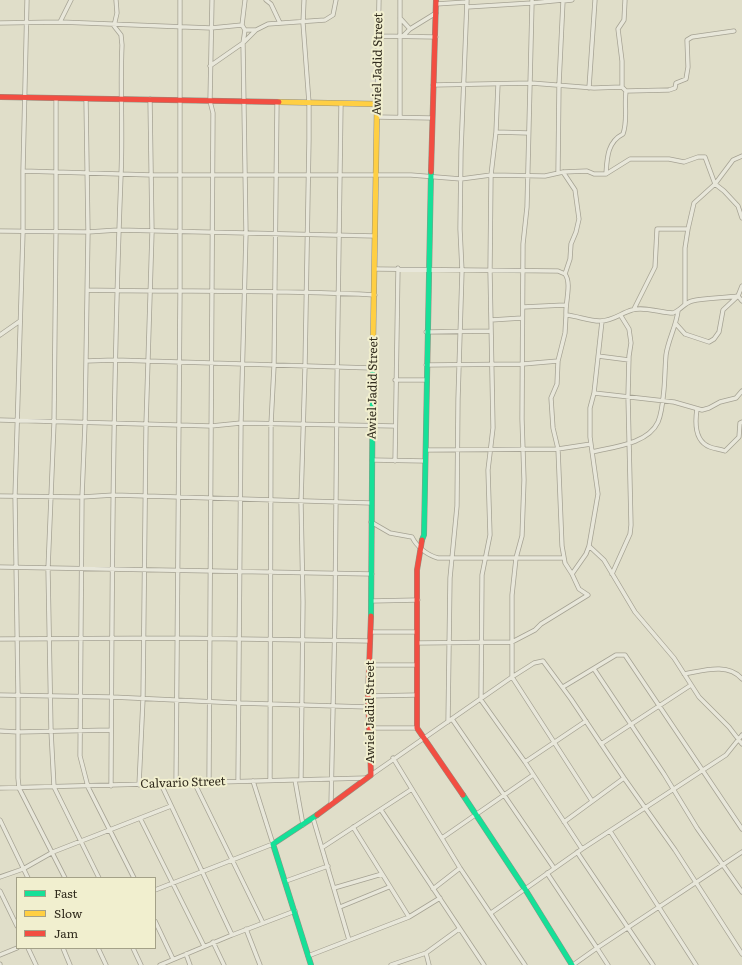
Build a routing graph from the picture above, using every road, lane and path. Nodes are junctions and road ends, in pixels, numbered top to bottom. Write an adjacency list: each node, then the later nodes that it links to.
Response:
1 (27, 0): 23 (street)
2 (70, 0): 24 (street)
3 (116, 0): 29 (street)
4 (180, 0): 30 (street)
5 (212, 0): 31 (street)
6 (245, 0): 28 (street)
7 (266, 0): 26 (street)
8 (304, 0): 27 (street)
9 (336, 0): 27 (street)
10 (379, 0): 36 (street, Awiel Jadid Street)
11 (400, 0): 22 (street)
12 (572, 0): 17 (street)
13 (595, 0): 47 (street)
14 (625, 0): 46 (street)
15 (467, 1): 18 (street); 20 (street)
16 (532, 1): 17 (street); 19 (street); 41 (street)
17 (563, 1): 44 (street)
18 (436, 2): 21 (street)
19 (498, 2): 20 (street)
20 (467, 7): 42 (street)
21 (436, 13): 32 (street); 38 (street)
22 (400, 17): 32 (street); 37 (street)
23 (27, 22): 24 (street); 25 (street); 50 (street)
24 (60, 22): 29 (street)
25 (0, 23)
26 (280, 23): 27 (street); 34 (street)
27 (303, 23): 59 (street)
28 (242, 25): 31 (street); 33 (street)
29 (114, 26): 30 (street); 53 (street)
30 (179, 26): 31 (street); 55 (street)
31 (211, 28): 40 (street)
32 (410, 29): 37 (street)
33 (244, 30): 34 (street); 39 (street)
34 (256, 30): 39 (street)
35 (734, 32): 48 (street)
36 (378, 36): 37 (street); 61 (street, Awiel Jadid Street)
37 (402, 36): 38 (street); 62 (street)
38 (436, 37): 45 (street)
39 (243, 43): 40 (street); 57 (street)
40 (210, 66): 56 (street)
41 (531, 83): 43 (street); 44 (street); 66 (street)
42 (464, 84): 43 (street); 45 (street); 86 (street)
43 (498, 84): 65 (street)
44 (559, 84): 47 (street); 71 (street)
45 (433, 85): 64 (street)
46 (622, 87): 47 (street); 48 (street)
47 (590, 88)
48 (626, 91): 75 (street)
49 (0, 97): 50 (street)
50 (24, 98): 51 (street); 68 (street)
51 (56, 99): 52 (street); 69 (street)
52 (86, 99): 53 (street); 70 (street)
53 (121, 99): 54 (street); 73 (street)
54 (150, 99): 55 (street); 76 (street)
55 (180, 100): 56 (street); 77 (street)
56 (210, 101): 57 (street); 78 (street)
57 (244, 102): 58 (street); 74 (street)
58 (277, 102): 59 (street); 79 (street)
59 (309, 103): 60 (street); 80 (street)
60 (341, 104): 61 (street); 81 (street)
61 (377, 104): 63 (street, Awiel Jadid Street)
62 (400, 116): 63 (street); 64 (street)
63 (377, 117): 82 (street, Awiel Jadid Street)
64 (432, 118): 85 (street)
65 (496, 132): 66 (street); 83 (street)
66 (528, 133): 84 (street)
67 (742, 156): 87 (street)
68 (23, 171): 69 (street); 92 (street)
69 (55, 171): 70 (street); 93 (street)
70 (88, 172): 73 (street); 94 (street)
71 (558, 172): 72 (street); 84 (street)
72 (563, 172): 75 (street); 109 (street)
73 (121, 174): 76 (street); 90 (street)
74 (245, 174): 78 (street); 79 (street); 97 (street)
75 (606, 174): 87 (street)
76 (152, 175): 77 (street); 95 (street)
77 (180, 175): 78 (street); 98 (street)
78 (213, 175): 96 (street)
79 (276, 175): 80 (street); 99 (street)
80 (308, 175): 81 (street); 100 (street)
81 (340, 175): 82 (street); 101 (street)
82 (376, 175): 85 (street); 102 (street, Awiel Jadid Street)
83 (492, 175): 84 (street); 86 (street); 108 (street)
84 (527, 175): 106 (street)
85 (430, 176): 86 (street); 105 (street)
86 (461, 179): 107 (street)
87 (715, 184): 88 (street); 89 (street)
88 (742, 218)
89 (688, 229): 123 (street); 126 (street)
90 (118, 230): 94 (street); 95 (street); 112 (street)
91 (0, 231): 92 (street)
92 (23, 232): 93 (street); 132 (street)
93 (56, 232): 94 (street); 166 (street)
94 (88, 232): 111 (street)
95 (152, 232): 98 (street); 113 (street)
96 (212, 232): 97 (street); 98 (street); 114 (street)
97 (246, 232): 99 (street); 116 (street)
98 (180, 233): 115 (street)
99 (276, 233): 100 (street); 118 (street)
100 (307, 234): 101 (street); 117 (street)
101 (339, 235): 102 (street); 119 (street)
102 (375, 236): 104 (street, Awiel Jadid Street)
103 (398, 268): 104 (street); 105 (street); 156 (street)
104 (375, 269): 120 (street, Awiel Jadid Street)
105 (428, 269): 107 (street); 136 (street)
106 (523, 270): 108 (street); 109 (street); 125 (street)
107 (462, 271): 108 (street); 137 (street)
108 (490, 271): 131 (street)
109 (565, 274): 124 (street)
110 (742, 286): 121 (street)
111 (87, 290): 112 (street); 142 (street)
112 (116, 291): 113 (street); 140 (street)
113 (150, 291): 115 (street); 144 (street)
114 (211, 291): 115 (street); 116 (street); 146 (street)
115 (180, 292): 145 (street)
116 (244, 292): 118 (street); 150 (street)
117 (306, 292): 118 (street); 119 (street); 153 (street)
118 (274, 293): 152 (street)
119 (338, 293): 120 (street); 154 (street)
120 (375, 295): 155 (street, Awiel Jadid Street)
121 (738, 296): 122 (street); 123 (street); 134 (street)
122 (742, 300)
123 (685, 304): 127 (street)
124 (565, 305): 125 (street); 128 (street)
125 (523, 307): 130 (street)
126 (634, 309): 127 (street); 129 (street)
127 (678, 311): 134 (street)
128 (566, 315): 133 (street); 143 (street)
129 (621, 316): 133 (street); 141 (street)
130 (522, 318): 131 (street); 149 (street)
131 (491, 320): 135 (street)
132 (20, 321): 138 (street); 164 (street)
133 (602, 321): 139 (street)
134 (676, 324): 161 (street)
135 (490, 331): 137 (street); 148 (street)
136 (426, 332): 137 (street); 151 (street)
137 (460, 332): 147 (street)
138 (0, 335)
139 (598, 356): 141 (street); 159 (street)
140 (115, 360): 142 (street); 144 (street); 168 (street)
141 (628, 360): 160 (street)
142 (86, 361): 167 (street)
143 (558, 361): 149 (street); 180 (street)
144 (148, 362): 145 (street); 171 (street)
145 (179, 363): 146 (street); 172 (street)
146 (211, 363): 150 (street); 174 (street)
147 (460, 364): 148 (street); 151 (street); 182 (street)
148 (491, 364): 149 (street); 183 (street)
149 (523, 364): 184 (street)
150 (242, 365): 152 (street); 169 (street)
151 (426, 365): 157 (street)
152 (274, 366): 153 (street); 170 (street)
153 (305, 367): 154 (street); 175 (street)
154 (337, 367): 155 (street); 176 (street)
155 (372, 368): 173 (street, Awiel Jadid Street)
156 (395, 380): 157 (street); 177 (street)
157 (426, 380): 181 (street)
158 (742, 391): 162 (street)
159 (594, 393): 160 (street); 179 (street)
160 (628, 396): 161 (street); 178 (street)
161 (663, 400): 162 (street); 178 (street)
162 (697, 408): 165 (street)
163 (0, 420): 164 (street)
164 (16, 422): 166 (street); 191 (street)
165 (742, 422)
166 (54, 423): 167 (street); 193 (street)
167 (85, 423): 168 (street); 194 (street)
168 (114, 423): 171 (street); 189 (street)
169 (241, 423): 170 (street); 174 (street); 197 (street)
170 (271, 424): 175 (street); 198 (street)
171 (146, 425): 172 (street); 192 (street)
172 (179, 425): 174 (street); 195 (street)
173 (372, 425): 176 (street); 177 (street); 186 (street, Awiel Jadid Street)
174 (211, 426): 196 (street)
175 (303, 426): 176 (street); 199 (street)
176 (336, 426): 200 (street)
177 (395, 426): 188 (street)
178 (628, 442): 185 (street); 223 (street)
179 (591, 444): 180 (street); 185 (street)
180 (558, 449): 184 (street); 207 (street)
181 (426, 450): 182 (street); 187 (street)
182 (457, 450): 183 (street); 208 (street)
183 (491, 450): 184 (street); 205 (street)
184 (522, 450): 206 (street)
185 (592, 452): 204 (street)
186 (372, 460): 188 (street); 201 (street, Awiel Jadid Street)
187 (425, 460): 188 (street); 203 (street)
188 (395, 461)
189 (114, 495): 192 (street); 194 (street); 211 (street)
190 (0, 496): 191 (street)
191 (15, 496): 193 (street); 210 (street)
192 (146, 496): 195 (street); 214 (street)
193 (50, 497): 194 (street); 212 (street)
194 (82, 497): 213 (street)
195 (179, 497): 196 (street); 215 (street)
196 (211, 497): 197 (street); 216 (street)
197 (241, 498): 198 (street); 217 (street)
198 (272, 499): 199 (street); 218 (street)
199 (301, 502): 200 (street); 220 (street)
200 (336, 503): 201 (street); 219 (street)
201 (371, 503): 202 (street, Awiel Jadid Street)
202 (371, 522): 203 (street); 221 (street, Awiel Jadid Street)
203 (420, 546): 208 (street); 224 (street)
204 (589, 546): 222 (street); 223 (street)
205 (485, 558): 206 (street); 208 (street); 242 (street)
206 (516, 558): 207 (street); 243 (street)
207 (563, 558): 222 (street)
208 (452, 559): 241 (street)
209 (0, 567): 210 (street)
210 (15, 567): 212 (street); 228 (street)
211 (113, 568): 213 (street); 214 (street); 229 (street)
212 (48, 569): 213 (street); 232 (street)
213 (81, 569): 233 (street)
214 (146, 569): 215 (street); 234 (street)
215 (178, 571): 216 (street); 230 (street)
216 (209, 571): 217 (street); 237 (street)
217 (239, 572): 218 (street); 235 (street)
218 (271, 573): 220 (street); 236 (street)
219 (336, 573): 220 (street); 221 (street); 239 (street)
220 (303, 574): 238 (street)
221 (372, 574): 225 (street, Awiel Jadid Street)
222 (572, 574): 243 (street)
223 (612, 574): 248 (street)
224 (418, 600): 225 (street); 227 (street)
225 (372, 601): 226 (street, Awiel Jadid Street)
226 (371, 632): 227 (street); 240 (street, Awiel Jadid Street)
227 (417, 632): 244 (street)
228 (16, 638): 231 (street); 232 (street); 254 (street)
229 (113, 638): 233 (street); 234 (street); 259 (street)
230 (178, 638): 234 (street); 237 (street); 261 (street)
231 (0, 639)
232 (49, 639): 233 (street); 256 (street)
233 (80, 639): 257 (street)
234 (144, 639): 260 (street)
235 (240, 639): 236 (street); 237 (street); 264 (street)
236 (269, 639): 238 (street); 265 (street)
237 (209, 640): 263 (street)
238 (302, 640): 239 (street); 266 (street)
239 (334, 640): 240 (street); 267 (street)
240 (370, 641): 245 (street, Awiel Jadid Street)
241 (450, 642): 242 (street); 244 (street); 272 (street)
242 (480, 642): 243 (street); 262 (street)
243 (512, 642): 249 (street)
244 (417, 643): 246 (street)
245 (370, 665): 246 (street); 258 (street, Awiel Jadid Street)
246 (417, 665): 255 (street)
247 (594, 669): 252 (street); 268 (street); 273 (street)
248 (684, 674): 250 (street); 251 (street)
249 (512, 677): 252 (street); 262 (street); 284 (street)
250 (742, 679)
251 (691, 685): 268 (street); 283 (street)
252 (563, 687): 271 (street)
253 (0, 695): 254 (street)
254 (18, 695): 256 (street); 280 (street)
255 (417, 695): 258 (street); 275 (street)
256 (49, 696): 257 (street); 278 (street)
257 (80, 696): 259 (street); 279 (street)
258 (368, 696): 269 (street, Awiel Jadid Street)
259 (112, 697): 260 (street); 276 (street)
260 (143, 699): 261 (street); 303 (street)
261 (177, 700): 263 (street); 302 (street)
262 (481, 700): 270 (street); 288 (street)
263 (209, 701): 264 (street); 297 (street)
264 (238, 703): 265 (street); 298 (street)
265 (270, 703): 266 (street); 295 (street)
266 (301, 705): 267 (street); 294 (street)
267 (333, 705): 269 (street); 292 (street)
268 (661, 706): 273 (street); 289 (street)
269 (368, 707): 274 (street, Awiel Jadid Street)
270 (452, 719): 272 (street); 311 (street)
271 (586, 721): 284 (street); 285 (street)
272 (448, 722): 282 (street)
273 (631, 725): 285 (street); 310 (street)
274 (369, 728): 275 (street); 291 (street, Awiel Jadid Street)
275 (416, 728): 282 (street)
276 (111, 730): 279 (street); 304 (street)
277 (0, 731): 280 (street)
278 (51, 731): 279 (street); 280 (street); 305 (street)
279 (81, 731): 306 (street)
280 (18, 732): 308 (street)
281 (742, 735): 283 (street)
282 (424, 737): 287 (street); 317 (street)
283 (738, 740): 286 (street); 289 (street)
284 (554, 742): 288 (street); 312 (street)
285 (601, 744): 293 (street)
286 (742, 744)
287 (393, 758): 291 (street); 309 (street)
288 (525, 762): 290 (street)
289 (703, 771): 310 (street); 324 (street)
290 (533, 775): 311 (street); 321 (street)
291 (369, 777): 292 (street, Calvario Street); 313 (street)
292 (332, 778): 294 (street, Calvario Street); 313 (street)
293 (624, 778): 312 (street); 315 (street)
294 (301, 779): 296 (street, Calvario Street)
295 (270, 780): 296 (street, Calvario Street); 299 (street, Calvario Street)
296 (295, 780): 322 (street)
297 (209, 781): 298 (street, Calvario Street); 300 (street, Calvario Street)
298 (238, 781): 299 (street, Calvario Street)
299 (253, 781): 329 (street)
300 (194, 782): 302 (street, Calvario Street); 335 (street)
301 (161, 784): 302 (street, Calvario Street); 303 (street, Calvario Street); 314 (street)
302 (176, 784)
303 (139, 785): 304 (street, Calvario Street)
304 (111, 786): 306 (street, Calvario Street)
305 (54, 787): 306 (street, Calvario Street); 308 (street, Calvario Street); 328 (street)
306 (88, 787): 325 (street)
307 (0, 788): 308 (street, Calvario Street)
308 (19, 788): 332 (street)
309 (412, 790): 316 (street); 327 (street)
310 (672, 790): 315 (street); 336 (street)
311 (504, 795): 317 (street); 339 (street)
312 (592, 801): 321 (street)
313 (331, 804): 319 (street)
314 (172, 806): 318 (street); 341 (street)
315 (645, 807): 326 (street); 351 (street)
316 (380, 810): 323 (street); 354 (street)
317 (476, 814): 327 (street); 355 (street)
318 (140, 818): 325 (street); 350 (street)
319 (313, 818): 322 (street); 330 (street)
320 (0, 820): 340 (street)
321 (564, 822): 331 (street)
322 (303, 826): 329 (street)
323 (353, 827): 330 (street); 343 (street)
324 (742, 829)
325 (110, 831): 328 (street); 348 (street)
326 (610, 831): 331 (street); 361 (street)
327 (442, 838): 338 (street)
328 (81, 842): 332 (street); 347 (street)
329 (273, 844): 335 (street); 349 (street)
330 (323, 847): 337 (street)
331 (582, 849): 333 (street)
332 (53, 852): 340 (street); 346 (street)
333 (577, 852): 339 (street); 368 (street)
334 (742, 852): 336 (street)
335 (232, 861): 341 (street); 366 (street)
336 (724, 864): 351 (street); 358 (street)
337 (328, 866): 349 (street); 353 (street)
338 (460, 868): 354 (street); 363 (street)
339 (554, 868): 342 (street)
340 (23, 869): 344 (street); 345 (street)
341 (202, 872): 350 (street); 371 (street)
342 (547, 873): 355 (street); 376 (street)
343 (382, 874): 352 (street); 353 (street)
344 (0, 877)
345 (27, 877)
346 (65, 877)
347 (98, 877)
348 (133, 877)
349 (286, 880): 362 (street)
350 (173, 883): 356 (street); 374 (street)
351 (696, 883): 361 (street); 383 (street)
352 (390, 887): 360 (street); 364 (street)
353 (334, 888): 360 (street)
354 (433, 889): 359 (street)
355 (525, 889): 363 (street); 400 (street)
356 (156, 890)
357 (0, 892): 367 (street)
358 (742, 892)
359 (440, 898): 364 (street); 369 (street)
360 (340, 907): 372 (street)
361 (658, 907): 368 (street); 403 (street)
362 (296, 911): 366 (street); 385 (street)
363 (491, 913): 399 (street)
364 (409, 917): 372 (street)
365 (156, 923): 386 (street)
366 (263, 923): 370 (street)
367 (16, 924)
368 (628, 928): 376 (street); 402 (street)
369 (460, 929): 381 (street); 398 (street)
370 (246, 930): 371 (street); 394 (street)
371 (232, 935): 373 (street)
372 (349, 940): 385 (street)
373 (213, 942): 374 (street); 393 (street)
374 (204, 946): 382 (street)
375 (16, 948): 384 (street)
376 (597, 948): 400 (street); 401 (street)
377 (28, 949): 387 (street)
378 (63, 949): 388 (street)
379 (98, 949): 389 (street)
380 (133, 949): 390 (street)
381 (426, 953): 396 (street); 397 (street)
382 (186, 954): 386 (street); 392 (street)
383 (742, 954)
384 (0, 955)
385 (308, 956): 395 (street)
386 (173, 959): 391 (street)
387 (36, 965)
388 (70, 965)
389 (106, 965)
390 (141, 965)
391 (160, 965)
392 (190, 965)
393 (224, 965)
394 (260, 965)
395 (311, 965)
396 (391, 965)
397 (429, 965)
398 (484, 965)
399 (525, 965)
400 (572, 965)
401 (608, 965)
402 (653, 965)
403 (696, 965)

